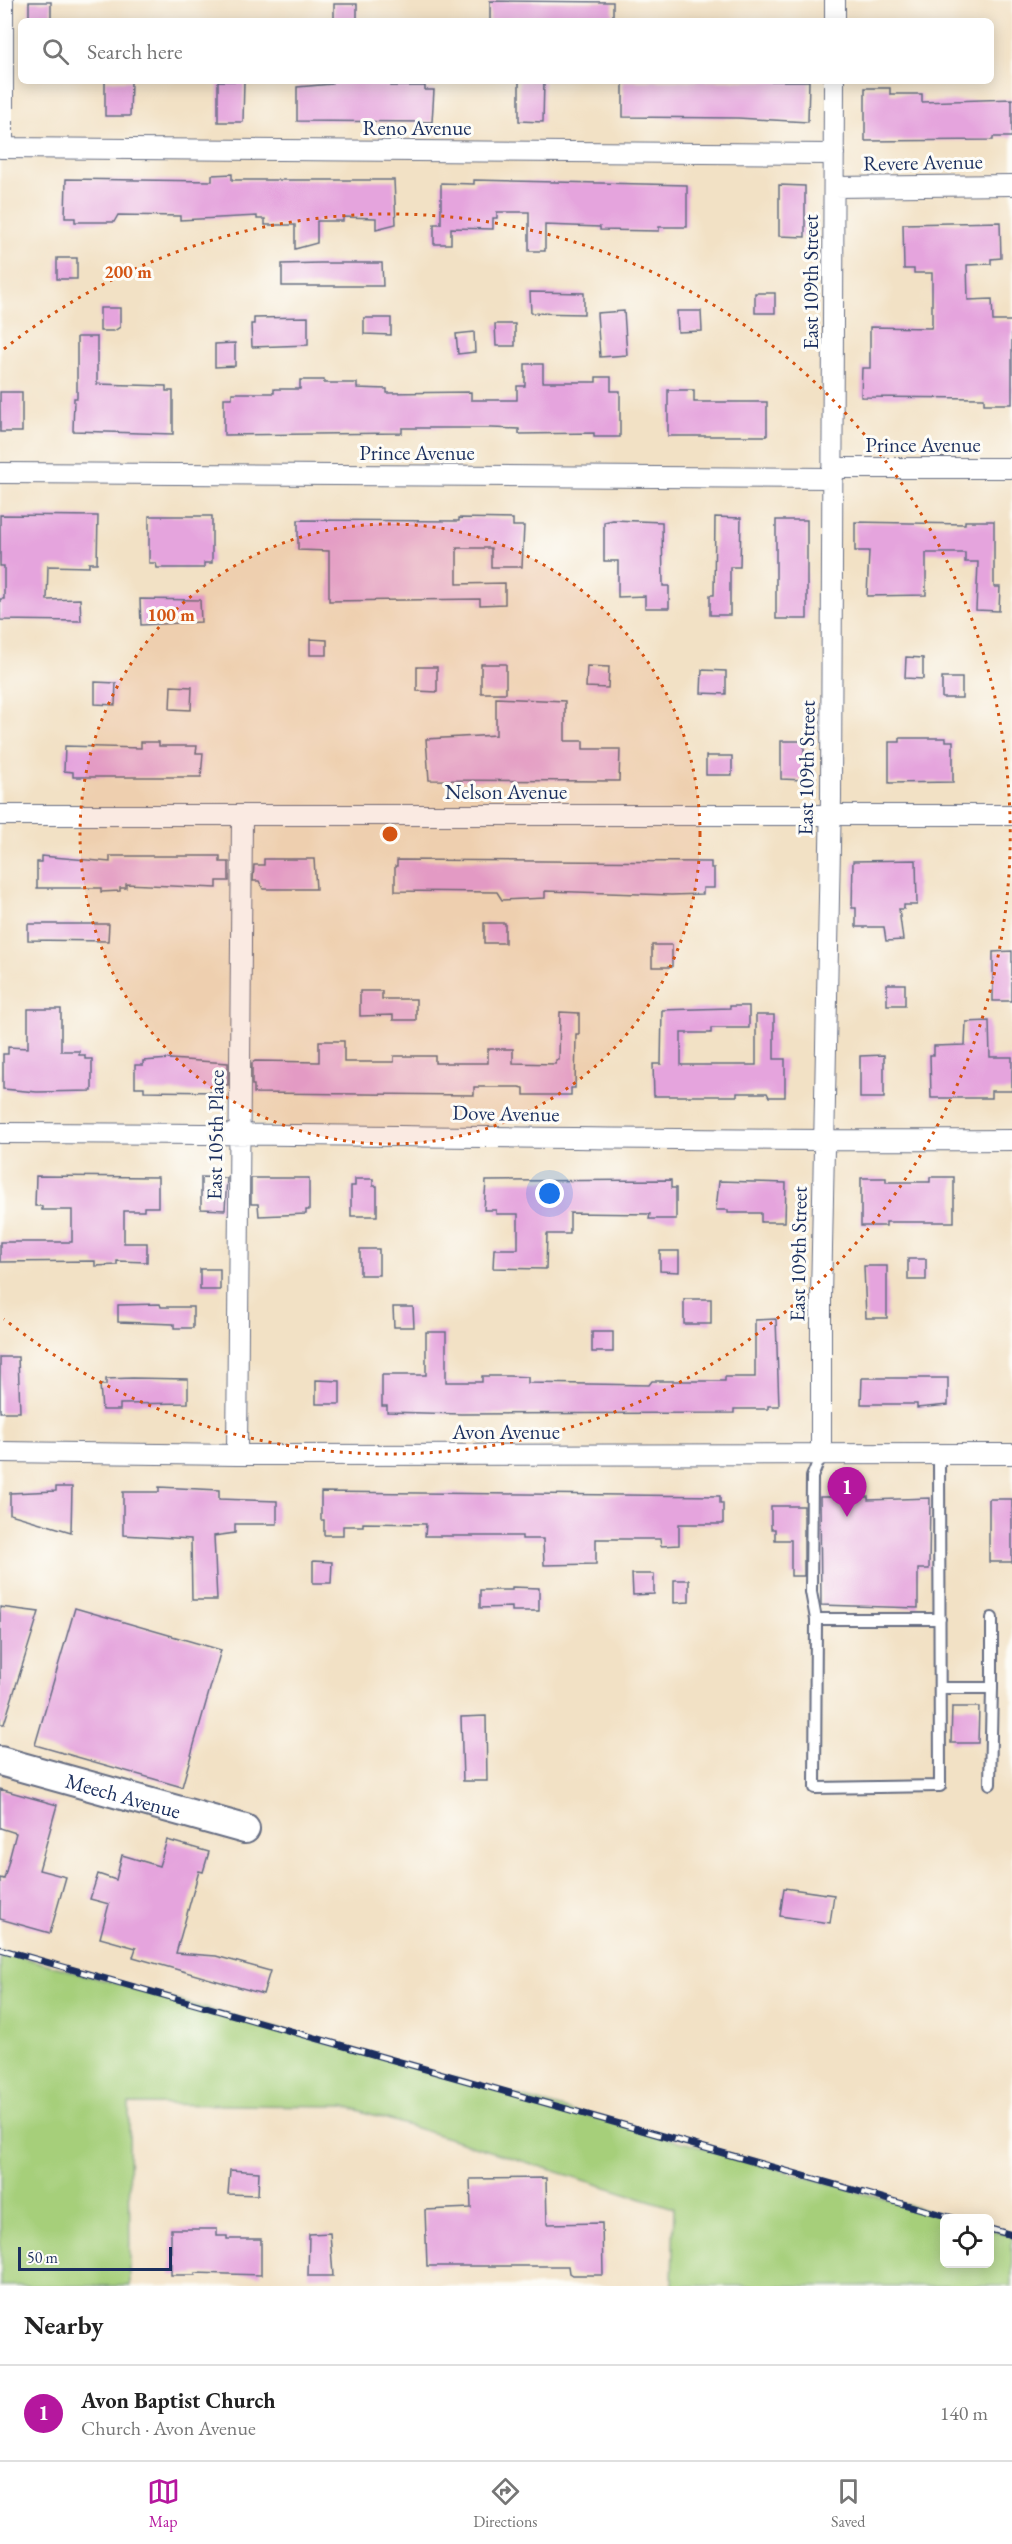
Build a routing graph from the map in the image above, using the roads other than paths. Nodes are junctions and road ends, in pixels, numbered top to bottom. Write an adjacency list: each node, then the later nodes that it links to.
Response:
1 (3, 0): 5 (street)
2 (835, 0): 3 (street)
3 (835, 18)
4 (834, 84): 6 (street, East 109th Street)
5 (1, 148): 6 (street, Reno Avenue)
6 (834, 154): 8 (street, East 109th Street)
7 (1012, 185): 8 (street, Revere Avenue)
8 (834, 187): 11 (street, East 109th Street)
9 (1012, 468): 11 (street, Prince Avenue)
10 (0, 473): 11 (street, Prince Avenue)
11 (833, 473): 14 (street, East 109th Street)
12 (0, 815): 13 (street, Nelson Avenue)
13 (242, 815): 14 (street, Nelson Avenue); 17 (street, East 105th Place)
14 (830, 815): 15 (street, Nelson Avenue); 19 (street, East 109th Street)
15 (1012, 815)
16 (0, 1133): 17 (street, Dove Avenue)
17 (240, 1133): 19 (street, Dove Avenue); 22 (street, East 105th Place)
18 (1012, 1140): 19 (street, Dove Avenue)
19 (824, 1141): 23 (street, East 109th Street)
20 (0, 1452): 22 (street, Avon Avenue)
21 (1012, 1454): 24 (street, Avon Avenue)
22 (237, 1455): 23 (street, Avon Avenue)
23 (821, 1455): 24 (street, Avon Avenue); 26 (lane)
24 (939, 1455): 27 (lane)
25 (992, 1618): 29 (lane)
26 (816, 1619): 27 (lane); 28 (lane)
27 (940, 1619): 28 (lane)
28 (940, 1688): 29 (lane)
29 (992, 1688): 31 (lane)
30 (0, 1761): 32 (street, Meech Avenue)
31 (990, 1784)
32 (245, 1829)

